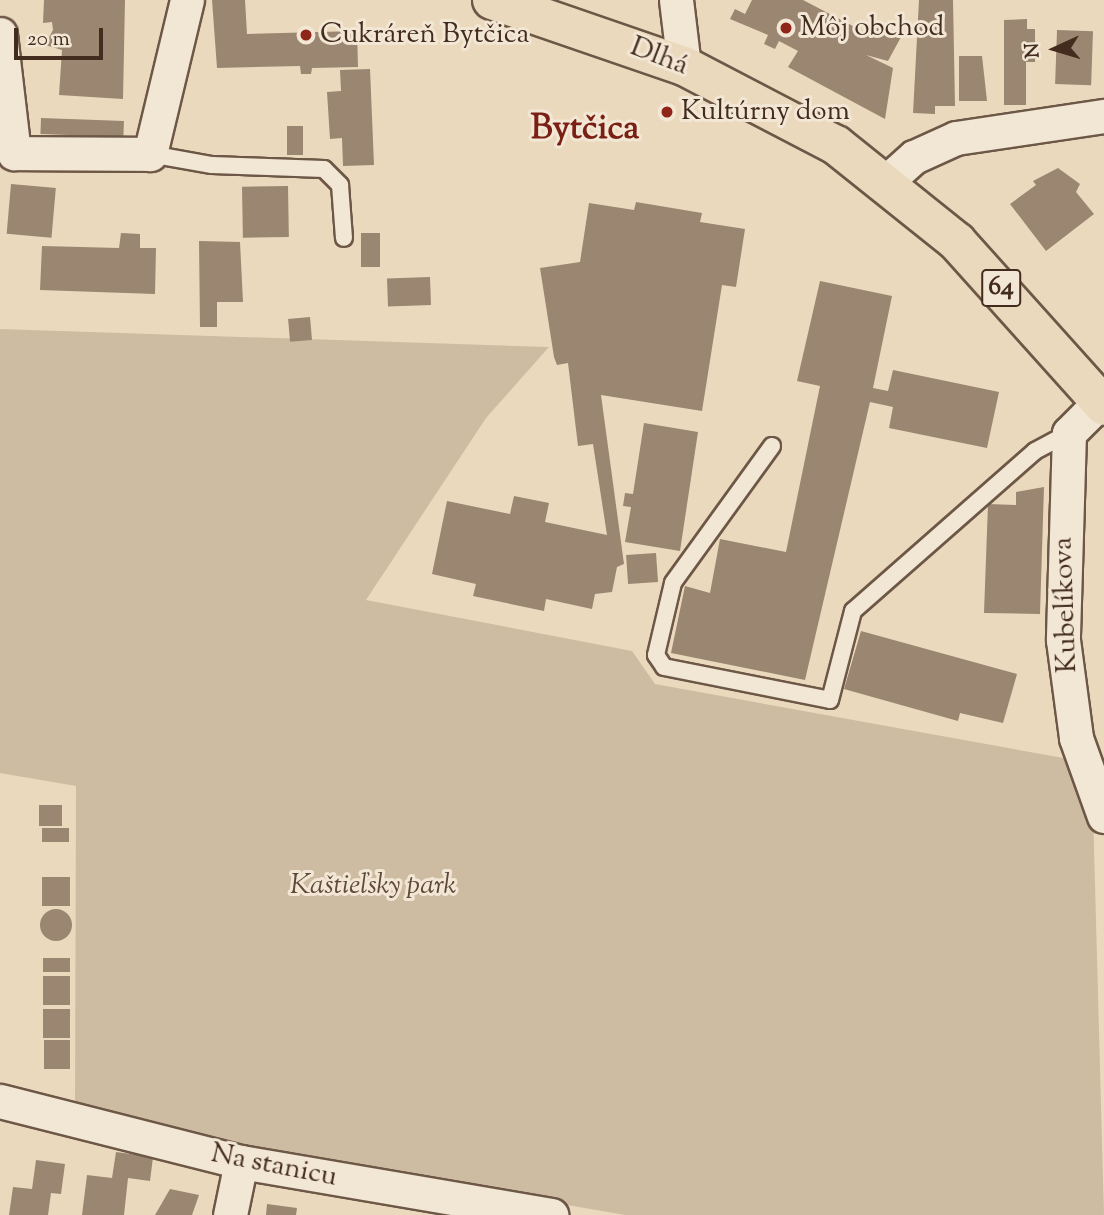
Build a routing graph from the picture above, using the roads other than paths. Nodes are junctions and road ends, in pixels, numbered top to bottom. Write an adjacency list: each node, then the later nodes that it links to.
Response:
1 (187, 0): 7 (street)
2 (676, 0): 5 (street)
3 (513, 3): 5 (main road, Dlhá / 64)
4 (0, 34): 7 (street)
5 (684, 66): 8 (main road, Dlhá / 64)
6 (1104, 116): 8 (street)
7 (150, 154): 9 (lane)
8 (887, 181): 10 (main road, 64)
9 (344, 238)
10 (1102, 404): 11 (street)
11 (1069, 433): 12 (lane); 13 (street, Kubelíkova)
12 (772, 446)
13 (1104, 816)
14 (0, 1101): 15 (street, Na stanicu)
15 (241, 1162): 16 (street); 17 (street, Na stanicu)
16 (230, 1215)
17 (552, 1215)

